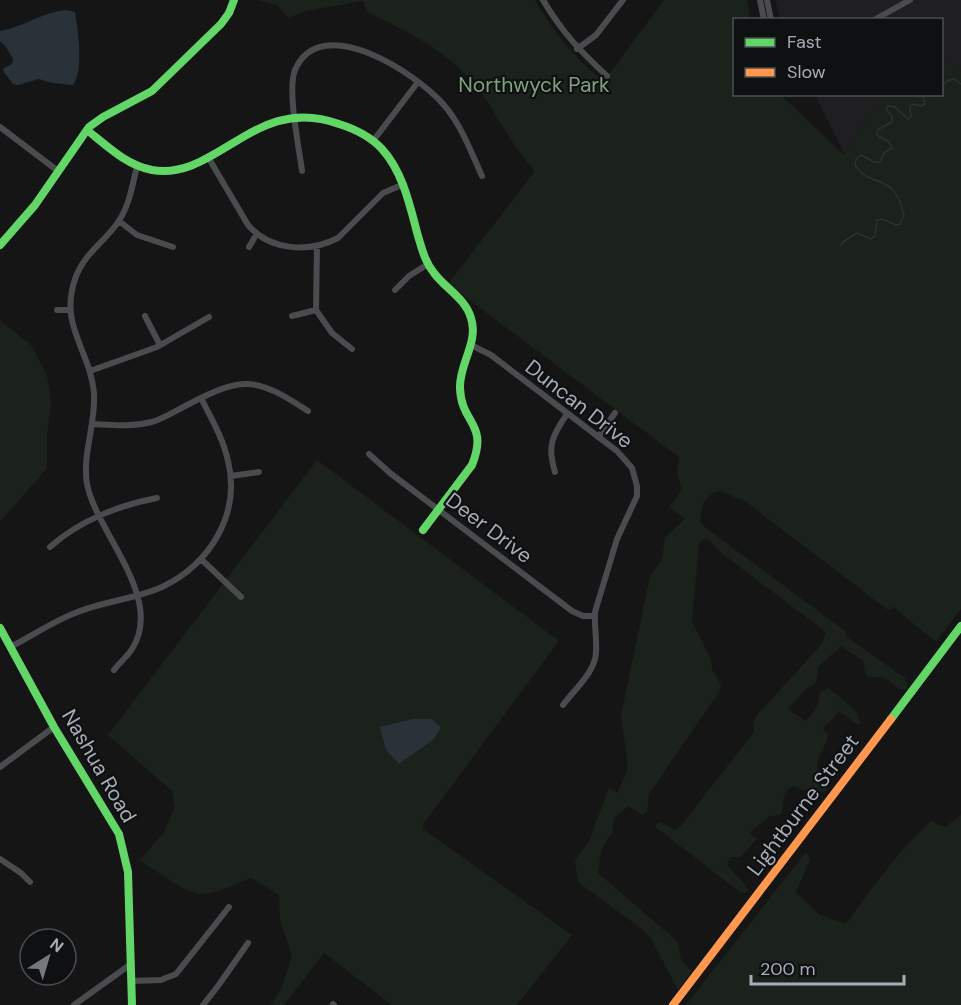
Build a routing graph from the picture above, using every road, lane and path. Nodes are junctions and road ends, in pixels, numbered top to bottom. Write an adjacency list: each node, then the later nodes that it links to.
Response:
1 (234, 0): 15 (street)
2 (543, 0): 10 (street)
3 (623, 0): 10 (street)
4 (760, 0): 7 (street)
5 (767, 0): 8 (street)
6 (910, 0): 9 (street)
7 (764, 18)
8 (771, 18)
9 (878, 18)
10 (577, 49): 11 (street)
11 (607, 76)
12 (418, 82): 13 (street); 16 (street); 21 (street)
13 (296, 117): 16 (street); 17 (street); 20 (street)
14 (0, 127): 19 (street)
15 (87, 130): 18 (street); 19 (street)
16 (373, 141): 22 (street)
17 (208, 157): 18 (street); 24 (street)
18 (137, 166): 23 (street)
19 (58, 171): 25 (street)
20 (302, 171)
21 (482, 176)
22 (404, 184): 28 (street); 29 (street)
23 (119, 221): 26 (street); 32 (street)
24 (256, 235): 27 (street); 28 (street)
25 (0, 245)
26 (173, 247)
27 (249, 247)
28 (317, 247): 33 (street)
29 (428, 264): 30 (street); 38 (street)
30 (395, 290)
31 (57, 310): 32 (street)
32 (70, 310): 40 (street)
33 (316, 310): 35 (street); 39 (street)
34 (145, 316): 37 (street)
35 (292, 316)
36 (209, 317): 37 (street)
37 (160, 345): 40 (street)
38 (471, 345): 44 (street, Duncan Drive); 52 (street)
39 (352, 349)
40 (90, 371): 45 (street)
41 (201, 398): 42 (street); 45 (street); 50 (street)
42 (308, 411)
43 (615, 413): 46 (street)
44 (567, 414): 46 (street, Duncan Drive); 49 (street)
45 (92, 424): 53 (street)
46 (598, 437): 59 (street, Duncan Drive)
47 (369, 454): 52 (street, Deer Drive)
48 (259, 472): 50 (street)
49 (555, 472)
50 (231, 476): 56 (street)
51 (157, 498): 53 (street)
52 (438, 510): 54 (street); 59 (street, Deer Drive)
53 (99, 516): 55 (street); 57 (street)
54 (423, 530)
55 (50, 548)
56 (201, 559): 57 (street); 58 (street)
57 (136, 595): 62 (street); 63 (street)
58 (241, 597)
59 (595, 616): 64 (street, Duncan Drive)
60 (961, 626): 76 (street, Lightburne Street)
61 (0, 628): 62 (street, Nashua Road)
62 (10, 647): 65 (street, Nashua Road)
63 (114, 670)
64 (563, 705)
65 (54, 727): 66 (street); 71 (street, Nashua Road)
66 (0, 766)
67 (0, 859): 68 (street)
68 (30, 882)
69 (229, 907): 72 (street)
70 (248, 943): 75 (street)
71 (130, 964): 72 (street, Nashua Road); 73 (street)
72 (131, 981): 74 (street, Nashua Road)
73 (74, 1005)
74 (132, 1005)
75 (202, 1005)
76 (673, 1005)

